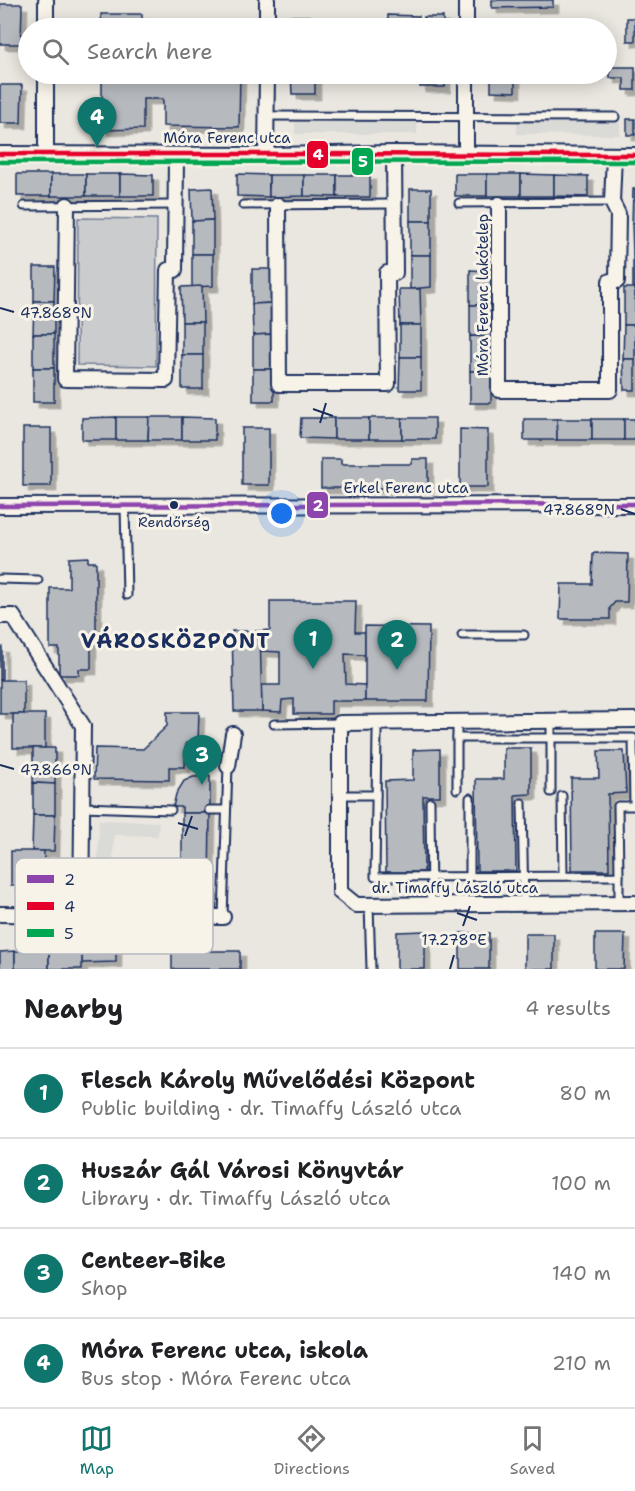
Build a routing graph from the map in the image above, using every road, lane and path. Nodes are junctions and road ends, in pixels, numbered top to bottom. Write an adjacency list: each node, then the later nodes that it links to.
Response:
1 (46, 0): 4 (street)
2 (267, 0): 5 (street)
3 (466, 0): 6 (street)
4 (46, 18)
5 (267, 18)
6 (466, 18)
7 (46, 84): 16 (street)
8 (267, 84): 10 (street)
9 (466, 84): 11 (street)
10 (267, 116): 11 (lane); 18 (street)
11 (466, 117): 12 (lane); 14 (street)
12 (615, 117)
13 (394, 153): 14 (street, Móra Ferenc utca); 18 (street, Móra Ferenc utca); 23 (street)
14 (466, 153): 19 (street, Móra Ferenc utca)
15 (0, 154): 16 (street, Móra Ferenc utca)
16 (46, 155): 17 (street, Móra Ferenc utca)
17 (176, 155): 18 (street, Móra Ferenc utca); 29 (street)
18 (266, 155)
19 (614, 155): 20 (street, Móra Ferenc utca); 21 (street, Móra Ferenc lakótelep)
20 (635, 155)
21 (612, 202): 24 (lane); 24 (street, Móra Ferenc lakótelep)
22 (459, 203): 24 (lane)
23 (394, 204): 26 (lane); 26 (street)
24 (499, 204)
25 (243, 205): 26 (lane)
26 (278, 205)
27 (24, 206): 28 (lane)
28 (67, 206): 29 (lane); 29 (street)
29 (176, 206)
30 (634, 504): 32 (street, Erkel Ferenc utca)
31 (0, 506): 32 (street, Erkel Ferenc utca)
32 (125, 506): 35 (lane)
33 (0, 579): 34 (lane)
34 (38, 580)
35 (127, 595)
36 (0, 616): 57 (street)
37 (462, 635): 38 (lane)
38 (524, 635)
39 (635, 720): 40 (street)
40 (551, 721): 41 (street); 47 (lane)
41 (457, 722): 42 (street); 46 (lane)
42 (340, 723): 43 (lane); 51 (street, dr. Timaffy László utca)
43 (274, 724)
44 (377, 732): 52 (lane)
45 (233, 734): 48 (street)
46 (457, 738): 47 (lane); 49 (lane)
47 (551, 738): 50 (lane); 66 (lane)
48 (228, 766): 60 (lane)
49 (457, 789)
50 (551, 792)
51 (340, 795): 52 (lane); 71 (street, dr. Timaffy László utca)
52 (376, 795): 62 (lane)
53 (562, 796): 65 (lane)
54 (470, 798): 63 (lane)
55 (430, 802): 62 (lane)
56 (522, 803): 64 (lane)
57 (82, 807): 58 (lane); 61 (street)
58 (171, 810)
59 (210, 810): 60 (lane)
60 (226, 810): 75 (lane)
61 (82, 858)
62 (430, 876): 63 (lane); 69 (lane)
63 (470, 876): 64 (lane)
64 (523, 876): 65 (lane); 70 (lane)
65 (563, 876): 66 (lane)
66 (619, 876): 67 (lane)
67 (619, 903): 68 (street, dr. Timaffy László utca); 70 (street, dr. Timaffy László utca)
68 (635, 903)
69 (431, 904): 70 (street, dr. Timaffy László utca); 71 (street, dr. Timaffy László utca)
70 (524, 904)
71 (369, 905): 76 (lane)
72 (0, 914): 73 (street)
73 (15, 914)
74 (213, 917): 75 (street)
75 (223, 917)
76 (371, 969)

